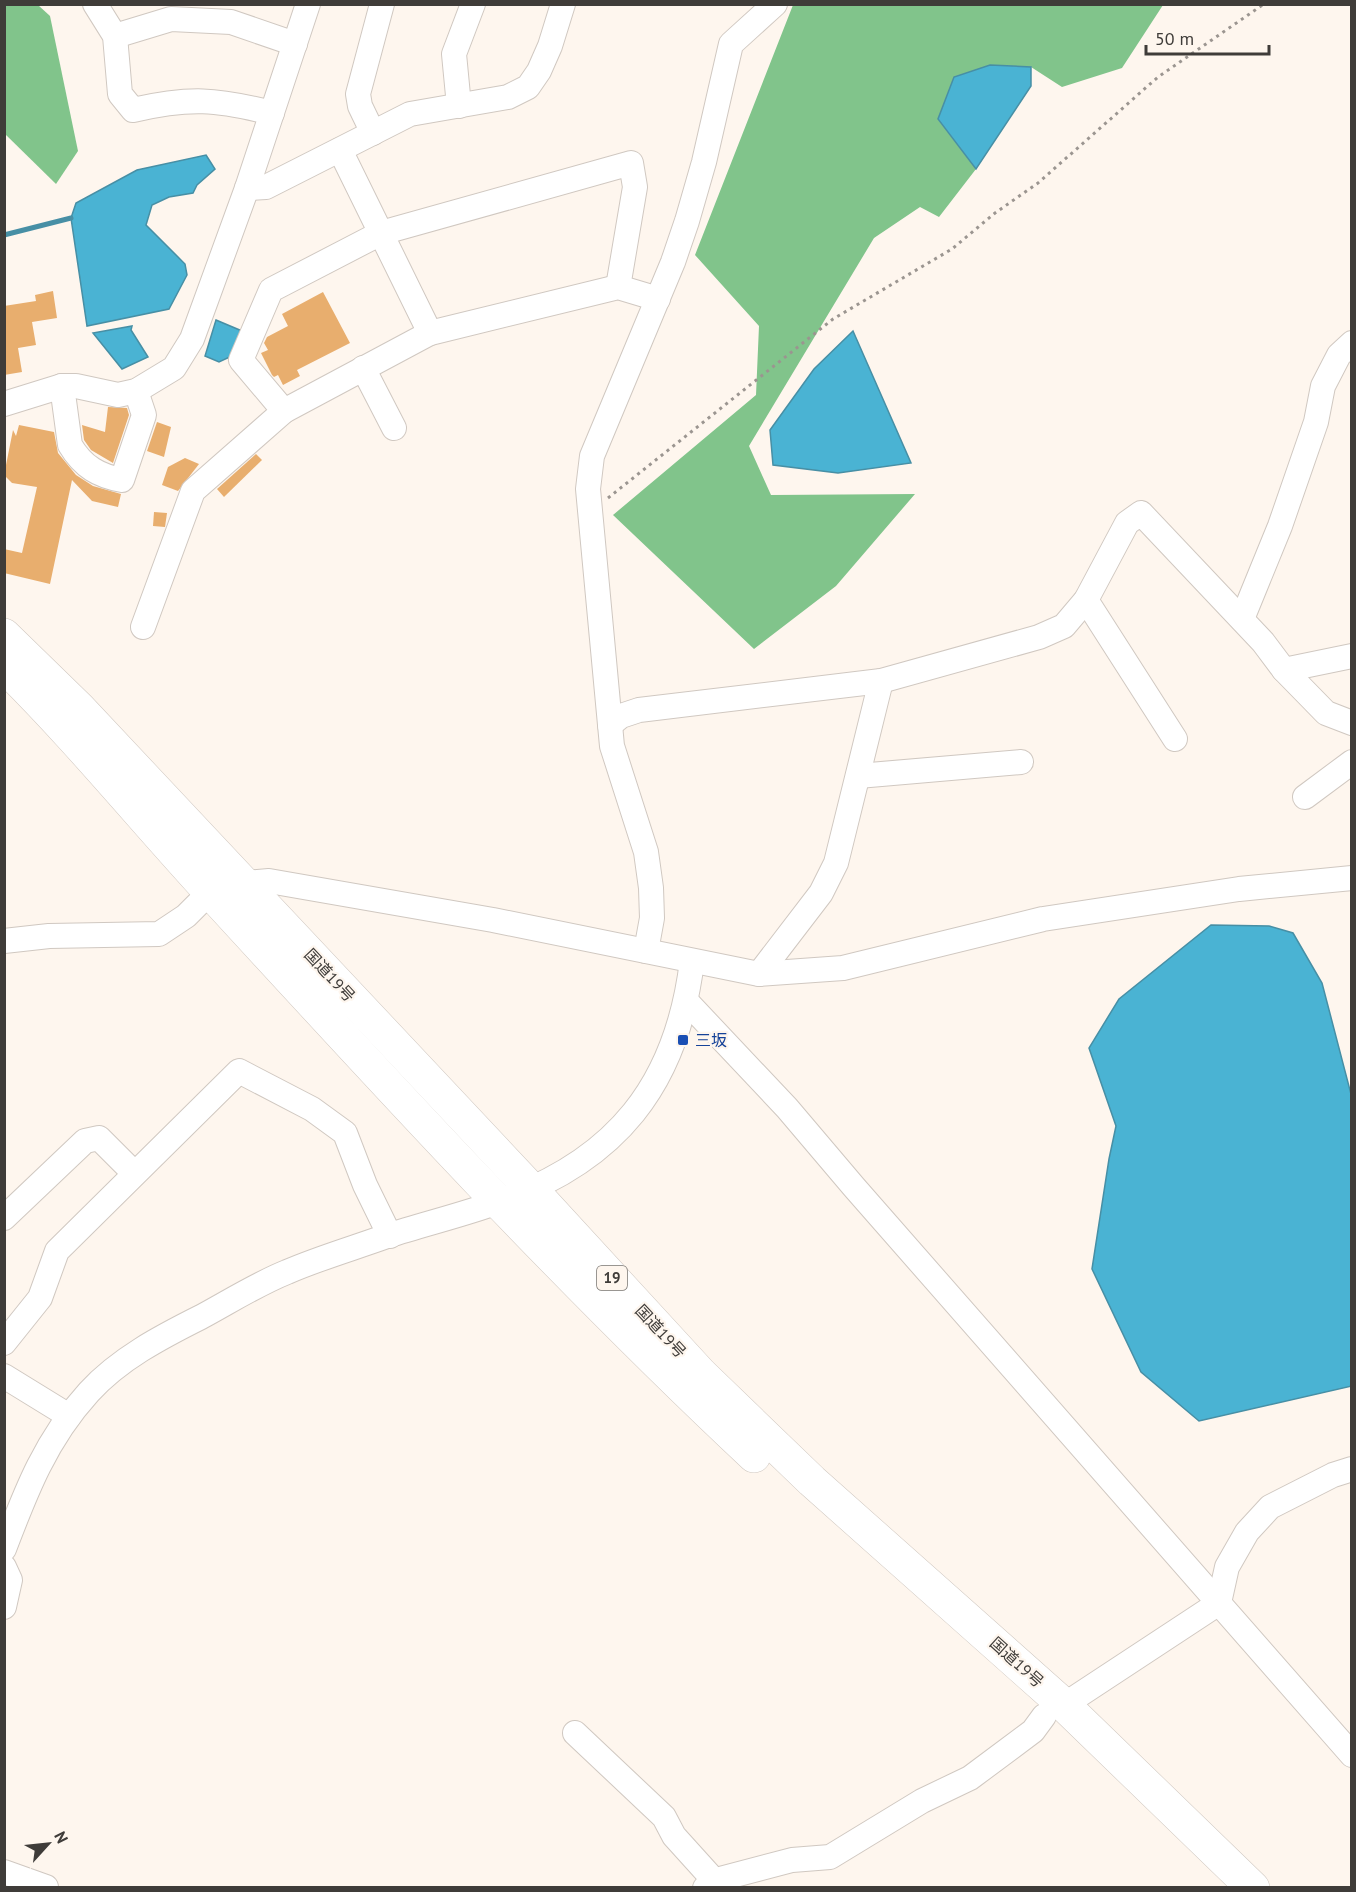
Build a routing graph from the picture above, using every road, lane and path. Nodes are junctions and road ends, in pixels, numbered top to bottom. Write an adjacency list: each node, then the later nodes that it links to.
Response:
1 (95, 4): 9 (street)
2 (308, 4): 11 (street)
3 (382, 4): 14 (street)
4 (473, 4): 12 (street)
5 (563, 4): 12 (street)
6 (748, 4): 10 (street)
7 (775, 4): 10 (street)
8 (1264, 4): 28 (path)
9 (115, 36): 11 (street); 13 (street)
10 (740, 36): 19 (street)
11 (295, 44): 13 (street)
12 (459, 106): 14 (street)
13 (272, 113): 16 (street)
14 (373, 133): 15 (street)
15 (340, 150): 16 (street); 17 (street)
16 (247, 188): 24 (street)
17 (381, 233): 18 (street); 20 (street); 26 (street)
18 (618, 287): 19 (street); 20 (street)
19 (658, 299): 28 (street)
20 (430, 333): 22 (street)
21 (1352, 343): 30 (street)
22 (363, 368): 26 (street); 27 (street)
23 (62, 386): 24 (street); 24 (street); 25 (street)
24 (136, 391)
25 (4, 404)
26 (284, 411): 31 (street)
27 (394, 428)
28 (592, 510): 38 (street)
29 (1086, 600): 30 (street); 36 (street); 39 (street)
30 (1242, 619): 35 (street)
31 (143, 627)
32 (4, 635): 45 (highway, 国道19号 / 19)
33 (1352, 656): 35 (street)
34 (4, 666): 46 (highway, 国道19号 / 19)
35 (1284, 670): 37 (street)
36 (881, 681): 38 (street); 42 (street)
37 (1352, 723)
38 (610, 725): 48 (street)
39 (1175, 739)
40 (1021, 762): 42 (street)
41 (1352, 762): 43 (street)
42 (858, 776): 50 (street)
43 (1305, 797)
44 (1352, 878): 50 (street)
45 (244, 884): 48 (street); 53 (highway, 国道19号 / 19)
46 (210, 892): 47 (street); 54 (highway, 国道19号 / 19)
47 (4, 941)
48 (646, 951): 49 (street)
49 (692, 961): 50 (street); 51 (street)
50 (759, 974)
51 (687, 1002): 53 (street); 63 (street)
52 (135, 1173): 55 (street); 56 (street); 57 (street)
53 (531, 1189): 54 (street); 65 (highway, 国道19号 / 19)
54 (500, 1202): 56 (street); 65 (highway, 国道19号 / 19)
55 (4, 1218)
56 (390, 1236): 59 (street)
57 (8, 1330)
58 (4, 1376): 59 (street)
59 (69, 1416): 61 (street)
60 (1352, 1469): 63 (street)
61 (4, 1549)
62 (4, 1567): 64 (street)
63 (1219, 1603): 65 (street); 67 (street)
64 (4, 1607)
65 (1054, 1710): 69 (street); 71 (highway, 国道19号 / 19); 72 (highway, 国道19号 / 19)
66 (575, 1733): 69 (street)
67 (1352, 1755)
68 (4, 1872): 70 (street)
69 (714, 1885)
70 (46, 1887)
71 (1224, 1887)
72 (1253, 1887)

